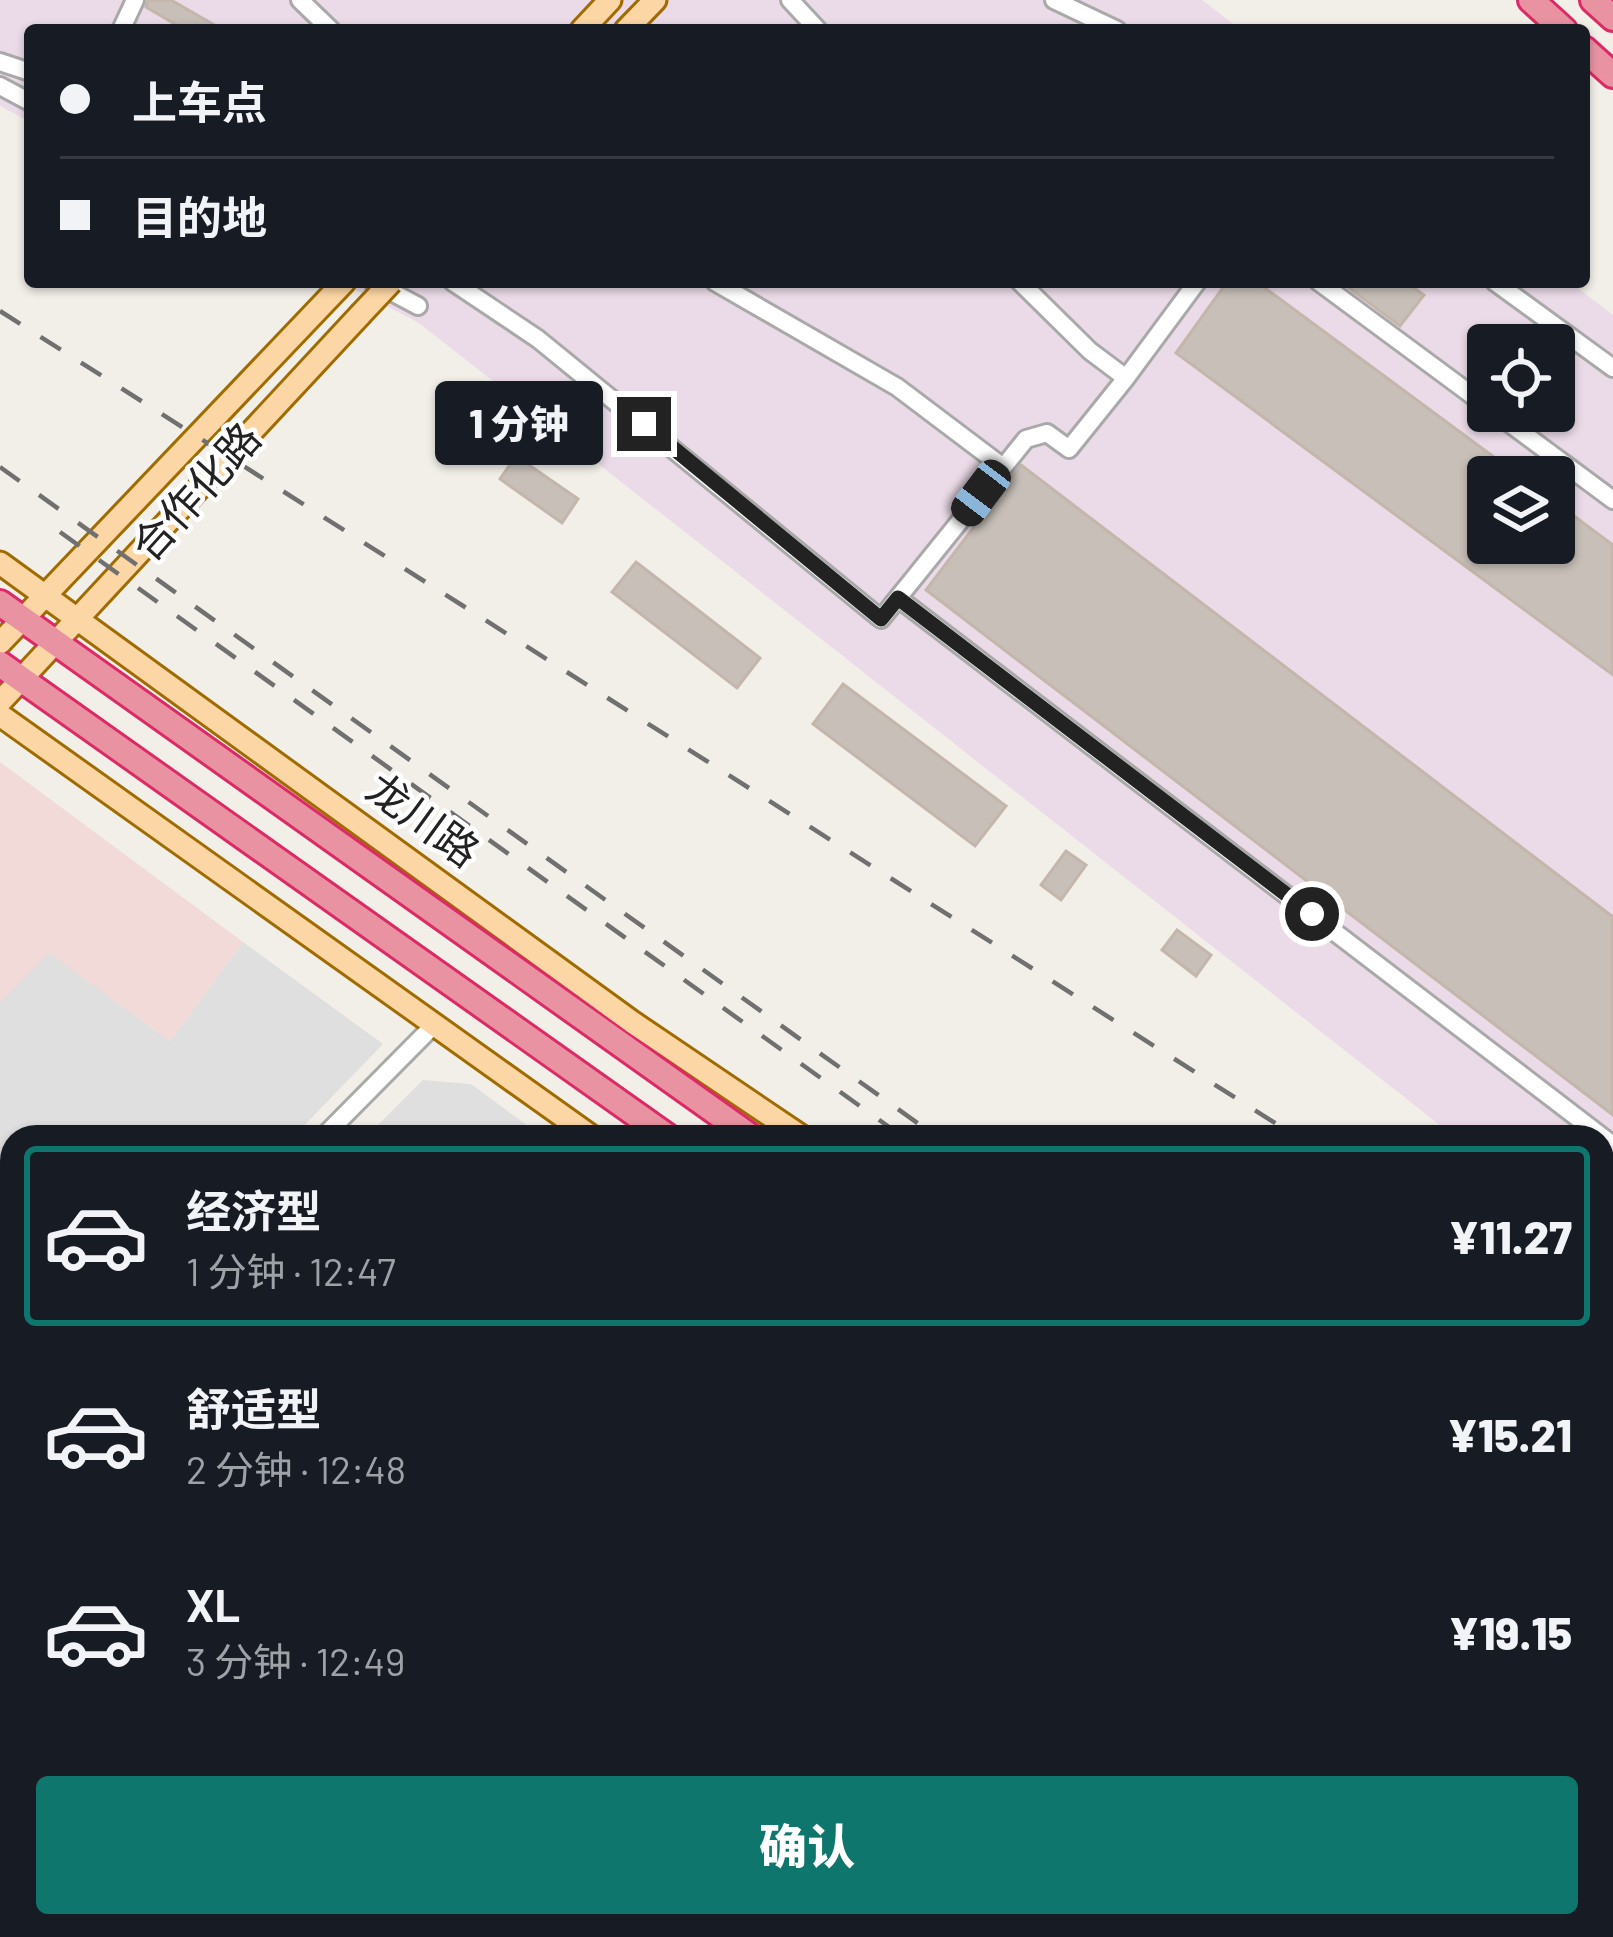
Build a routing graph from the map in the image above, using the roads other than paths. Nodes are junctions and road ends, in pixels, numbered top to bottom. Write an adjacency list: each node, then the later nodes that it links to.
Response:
1 (300, 0): 9 (street)
2 (610, 0): 10 (main road)
3 (656, 0): 11 (main road)
4 (790, 0): 12 (street)
5 (1054, 0): 13 (street)
6 (1532, 0): 14 (highway)
7 (1593, 0): 8 (highway)
8 (1613, 18)
9 (326, 24)
10 (588, 24)
11 (632, 24)
12 (812, 24)
13 (1104, 24)
14 (1558, 24)
15 (1590, 54): 16 (highway)
16 (1613, 75)
17 (339, 288): 34 (main road, 合作化路)
18 (384, 288): 26 (street)
19 (385, 288): 37 (main road, 合作化路, bridge)
20 (462, 288): 35 (street)
21 (726, 288): 31 (street)
22 (1026, 288): 28 (street)
23 (1193, 288): 28 (street)
24 (1327, 288): 29 (street)
25 (1503, 288): 27 (street)
26 (418, 306)
27 (1613, 368)
28 (1126, 378): 31 (street)
29 (1467, 392)
30 (1521, 432): 32 (street)
31 (1003, 467): 35 (street)
32 (1613, 500)
33 (0, 563): 34 (main road, 龙川路)
34 (45, 596): 37 (main road, 龙川路); 38 (main road, 合作化路)
35 (898, 598): 52 (street)
36 (0, 603): 38 (highway, 龙川路)
37 (80, 618): 40 (main road, 合作化路); 51 (main road, 龙川路)
38 (22, 620): 39 (main road, 合作化路); 40 (highway, 龙川路)
39 (0, 643)
40 (57, 643): 42 (main road, 合作化路); 50 (highway, 龙川路)
41 (0, 664): 42 (highway)
42 (23, 679): 43 (main road, 合作化路); 49 (highway)
43 (0, 702)
44 (0, 715): 45 (main road)
45 (436, 1030): 46 (street); 47 (street); 48 (main road)
46 (336, 1125)
47 (350, 1125)
48 (575, 1125)
49 (651, 1125)
50 (734, 1125)
51 (784, 1125)
52 (1588, 1125)

